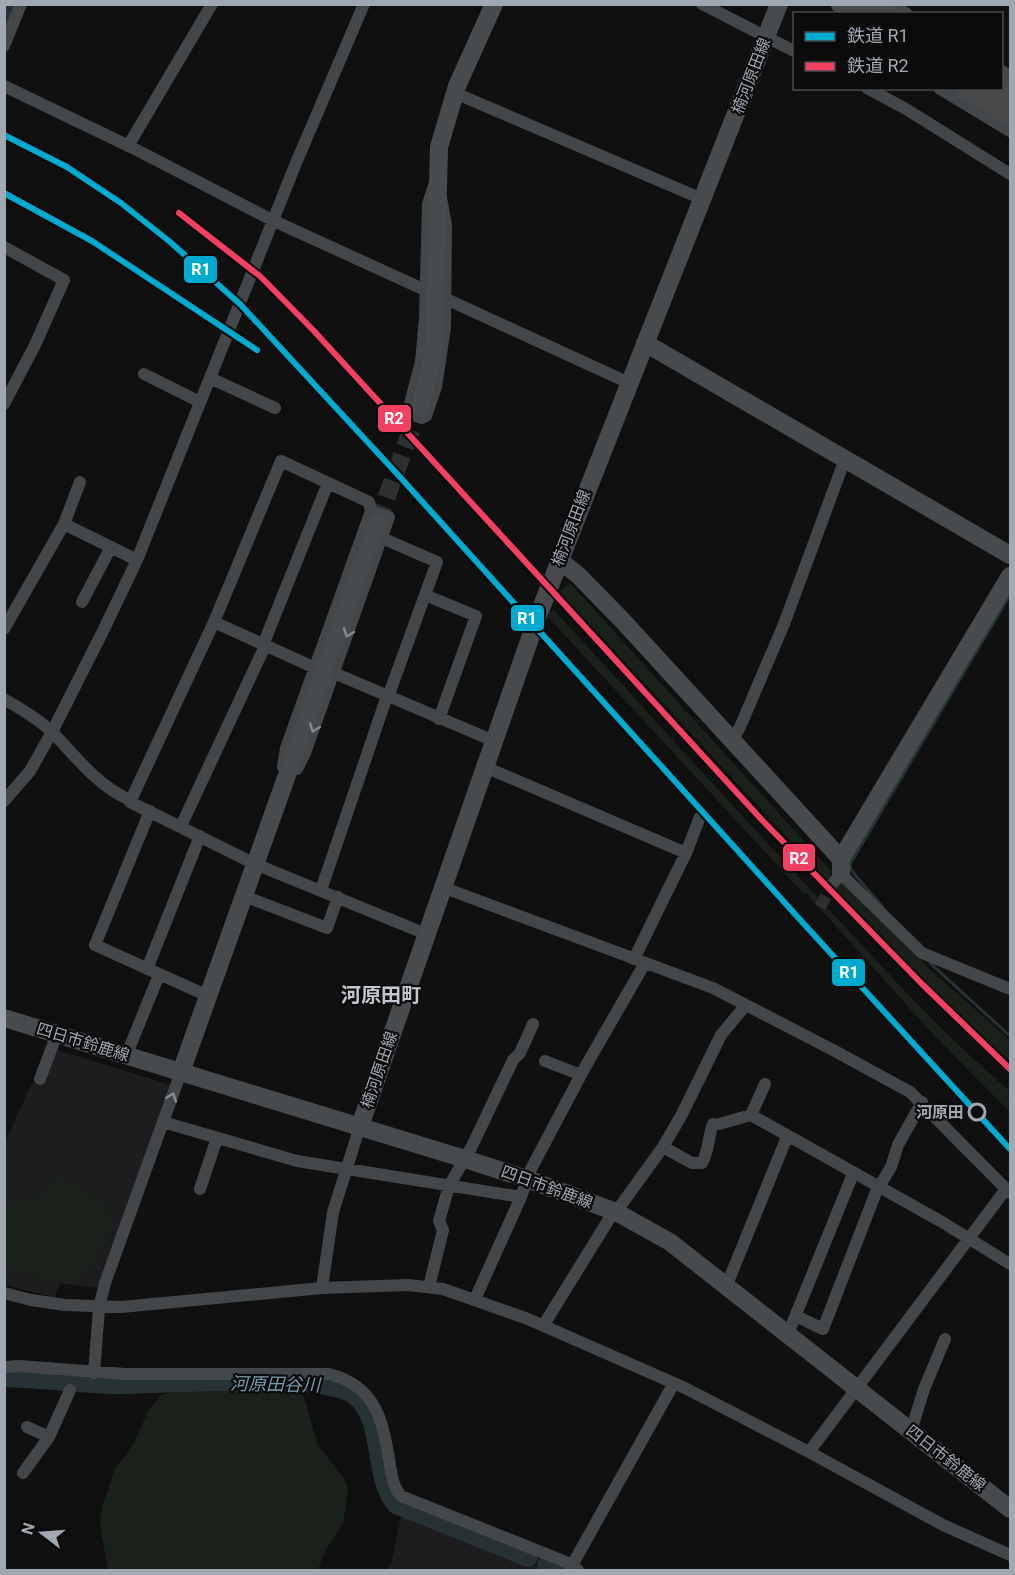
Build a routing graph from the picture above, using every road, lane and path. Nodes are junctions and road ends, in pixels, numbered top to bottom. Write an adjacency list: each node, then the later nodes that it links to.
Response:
1 (21, 4): 8 (street)
2 (212, 4): 17 (street)
3 (364, 4): 21 (street)
4 (494, 4): 14 (main road)
5 (702, 4): 7 (street)
6 (779, 4): 7 (main road, 楠河原田線)
7 (766, 36): 9 (street); 20 (main road, 楠河原田線)
8 (4, 46)
9 (793, 50)
10 (4, 86): 17 (street)
11 (871, 90): 18 (street)
12 (942, 90): 16 (street)
13 (969, 90): 15 (highway)
14 (455, 93): 19 (main road); 20 (street)
15 (1011, 114)
16 (1011, 131)
17 (128, 146): 21 (street)
18 (1011, 174)
19 (437, 176): 23 (street); 24 (street); 31 (main road)
20 (702, 199): 25 (main road, 楠河原田線)
21 (274, 221): 23 (street); 27 (street)
22 (4, 247): 29 (street)
23 (425, 290): 24 (street)
24 (444, 298): 28 (street)
25 (645, 343): 28 (main road, 楠河原田線); 33 (main road)
26 (144, 374): 30 (street)
27 (210, 378): 30 (street); 32 (street)
28 (629, 383): 41 (main road, 楠河原田線)
29 (5, 401)
30 (200, 402): 40 (street)
31 (420, 407)
32 (275, 408)
33 (845, 459): 39 (main road); 55 (street)
34 (80, 482): 36 (street)
35 (328, 483): 37 (street); 45 (street); 47 (street)
36 (64, 524): 38 (street); 46 (street)
37 (377, 524): 43 (street); 48 (street); 49 (street, one-way to 49); 57 (main road)
38 (111, 547): 40 (street); 44 (street)
39 (1011, 555)
40 (137, 560): 53 (street)
41 (558, 560): 54 (main road, 楠河原田線); 55 (main road)
42 (1011, 576): 66 (main road)
43 (425, 595): 50 (street); 52 (street)
44 (82, 602)
45 (214, 622): 47 (street); 59 (street)
46 (4, 629)
47 (264, 645): 48 (street); 62 (street)
48 (315, 668): 57 (street)
49 (334, 673): 50 (street); 57 (street, one-way to 57)
50 (387, 696): 52 (street); 68 (street)
51 (4, 699): 53 (street)
52 (440, 719): 54 (street)
53 (52, 732): 58 (street); 59 (street)
54 (494, 741): 56 (main road, 楠河原田線)
55 (732, 741): 66 (main road)
56 (485, 767): 64 (street); 67 (main road, 楠河原田線)
57 (277, 799): 65 (main road)
58 (4, 801)
59 (130, 801): 60 (street)
60 (150, 811): 62 (street); 73 (street)
61 (700, 818): 64 (street)
62 (181, 826): 63 (street)
63 (200, 836): 65 (street); 73 (street)
64 (686, 853): 72 (street)
65 (255, 864): 68 (street); 69 (main road)
66 (838, 872): 75 (street)
67 (442, 887): 71 (main road, 楠河原田線); 72 (street)
68 (321, 890): 70 (street)
69 (244, 896): 70 (street); 76 (main road)
70 (338, 897): 71 (street)
71 (426, 934): 90 (main road, 楠河原田線)
72 (640, 961): 77 (street); 84 (street)
73 (147, 969): 74 (street)
74 (159, 975): 76 (street); 81 (street)
75 (1011, 989)
76 (208, 996): 83 (main road)
77 (745, 1006): 87 (street); 93 (street)
78 (4, 1018): 80 (main road, 四日市鈴鹿線)
79 (533, 1024): 94 (street)
80 (57, 1034): 81 (main road, 四日市鈴鹿線); 85 (street)
81 (126, 1056): 83 (main road, 四日市鈴鹿線)
82 (545, 1061): 84 (street)
83 (181, 1072): 89 (street, one-way to 83); 90 (main road, 四日市鈴鹿線)
84 (580, 1075): 97 (street)
85 (40, 1079)
86 (765, 1084): 88 (street)
87 (922, 1102): 99 (street); 101 (street)
88 (750, 1115): 91 (street); 93 (street)
89 (163, 1122): 92 (street); 111 (street)
90 (360, 1126): 94 (main road, 四日市鈴鹿線); 95 (street)
91 (787, 1137): 96 (street); 107 (street)
92 (218, 1138): 95 (street); 100 (street)
93 (663, 1147): 103 (street)
94 (465, 1159): 97 (main road, 四日市鈴鹿線); 98 (street)
95 (345, 1170): 98 (street); 108 (street)
96 (853, 1174): 99 (street); 112 (street)
97 (527, 1179): 102 (street); 103 (main road, 四日市鈴鹿線)
98 (449, 1186): 102 (street); 106 (street)
99 (878, 1187): 104 (street); 112 (street)
100 (200, 1189)
101 (1009, 1191): 104 (street)
102 (521, 1197): 110 (street)
103 (615, 1211): 107 (main road, 四日市鈴鹿線); 113 (street)
104 (969, 1238): 105 (street); 119 (street)
105 (1011, 1264)
106 (429, 1287): 108 (street); 110 (street)
107 (726, 1287): 114 (main road, 四日市鈴鹿線)
108 (322, 1288): 111 (street)
109 (4, 1293): 111 (street)
110 (475, 1299): 113 (street)
111 (99, 1308): 117 (street)
112 (796, 1317): 114 (street)
113 (543, 1326): 118 (street)
114 (788, 1334): 119 (main road, 四日市鈴鹿線)
115 (945, 1339): 122 (street)
116 (4, 1367): 117 (street)
117 (94, 1373): 128 (street)
118 (674, 1383): 124 (street); 128 (street)
119 (858, 1389): 122 (main road, 四日市鈴鹿線); 124 (street)
120 (70, 1390): 123 (street)
121 (27, 1427): 123 (street)
122 (911, 1431): 126 (main road, 四日市鈴鹿線)
123 (49, 1437): 125 (street)
124 (809, 1452): 127 (street)
125 (23, 1473)
126 (1011, 1509)
127 (1011, 1555)
128 (575, 1569)

